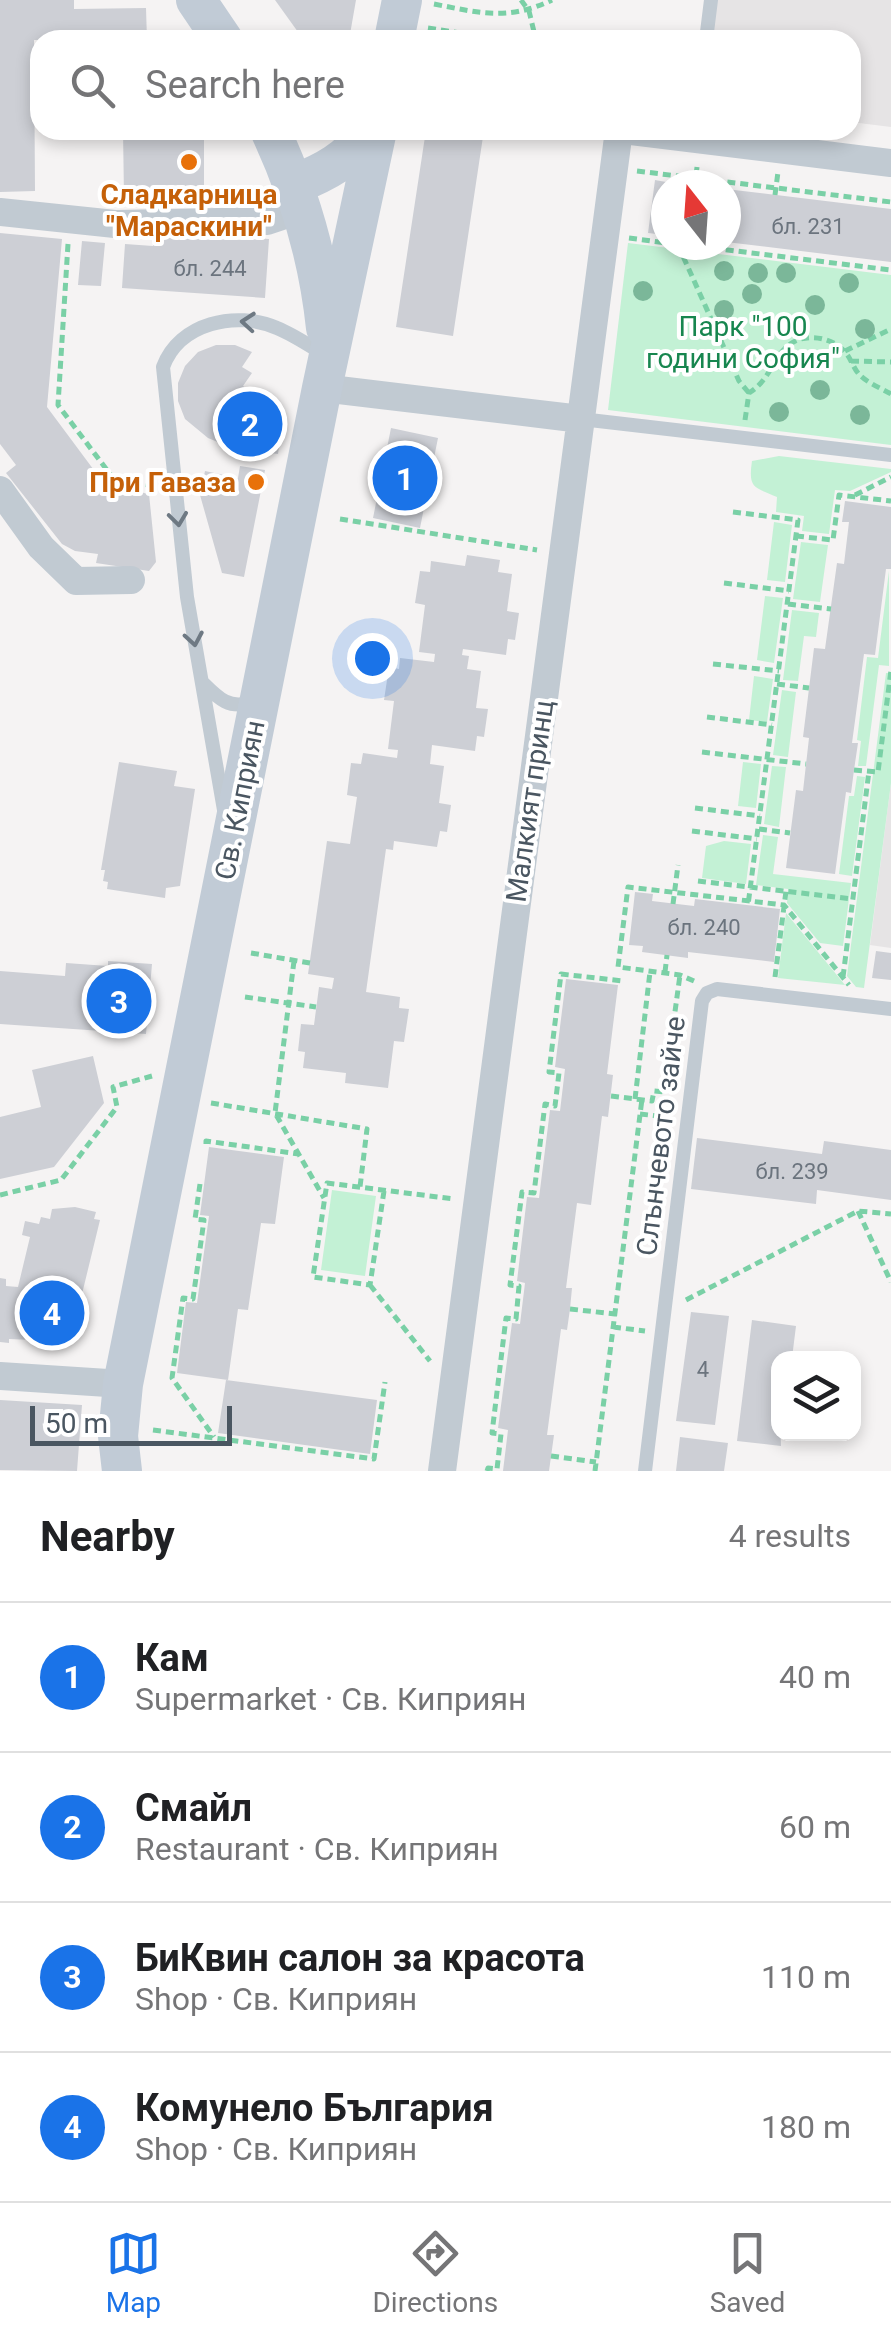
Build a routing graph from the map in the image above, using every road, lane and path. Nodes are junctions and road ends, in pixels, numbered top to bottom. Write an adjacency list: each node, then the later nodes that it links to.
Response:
1 (196, 0): 7 (street)
2 (521, 0): 5 (path)
3 (552, 0): 5 (path)
4 (711, 0): 10 (lane)
5 (530, 11): 6 (path); 9 (path)
6 (408, 17): 8 (path)
7 (216, 30)
8 (462, 30)
9 (534, 30)
10 (707, 30)
11 (274, 140): 18 (street)
12 (373, 140): 18 (street)
13 (373, 140): 31 (street, Св. Киприян)
14 (620, 140): 33 (street, Малкият принц)
15 (735, 140): 16 (street, Малкият принц)
16 (891, 163)
17 (630, 170): 19 (path)
18 (297, 197): 20 (street); 31 (street)
19 (891, 202)
20 (0, 212)
21 (621, 237): 22 (path)
22 (651, 240)
23 (68, 249): 36 (path)
24 (741, 249): 26 (path)
25 (685, 260): 28 (path)
26 (891, 270)
27 (891, 328): 28 (path)
28 (845, 351): 29 (path)
29 (850, 361): 30 (path); 32 (path)
30 (891, 362)
31 (325, 372): 33 (street); 54 (lane, one-way to 54); 57 (street, Св. Киприян)
32 (891, 394)
33 (581, 419): 34 (lane); 109 (street, Малкият принц)
34 (891, 456)
35 (891, 477): 38 (path)
36 (156, 488)
37 (0, 490): 46 (street)
38 (852, 497): 39 (path); 43 (path)
39 (891, 501)
40 (733, 512): 42 (path)
41 (340, 519): 45 (path)
42 (796, 536): 43 (path); 48 (path)
43 (833, 540): 44 (path)
44 (846, 542)
45 (550, 552)
46 (131, 580)
47 (724, 583): 48 (path)
48 (789, 591): 49 (path)
49 (788, 604): 50 (path); 53 (path)
50 (831, 609)
51 (713, 664): 53 (path)
52 (891, 670): 64 (path)
53 (778, 671): 55 (path)
54 (202, 682): 57 (lane); 71 (lane)
55 (777, 684): 56 (path); 59 (path)
56 (809, 688)
57 (261, 694): 71 (street, Св. Киприян)
58 (706, 717): 59 (path)
59 (772, 725): 61 (path)
60 (702, 752): 61 (path)
61 (767, 759): 62 (path); 66 (path)
62 (806, 764)
63 (854, 770): 64 (path)
64 (869, 771): 77 (path)
65 (695, 808): 66 (path)
66 (760, 816): 67 (path)
67 (758, 829): 69 (path); 70 (path)
68 (692, 832): 70 (path)
69 (790, 833)
70 (757, 839): 74 (path)
71 (230, 845): 123 (street, Св. Киприян)
72 (678, 865): 76 (path)
73 (698, 880): 74 (path)
74 (751, 887): 75 (path); 78 (path)
75 (786, 891): 77 (path); 80 (path)
76 (674, 892): 78 (path); 79 (path); 85 (path)
77 (853, 899): 87 (path)
78 (749, 903): 80 (path)
79 (673, 904)
80 (784, 905): 87 (path); 89 (path)
81 (251, 953): 83 (path)
82 (667, 955): 86 (path)
83 (294, 962): 84 (path); 91 (path)
84 (310, 963)
85 (650, 972): 86 (path); 97 (path)
86 (664, 973): 97 (path)
87 (843, 977): 93 (path)
88 (623, 981): 131 (path)
89 (773, 995): 93 (lane, Слънчевото зайче); 101 (lane, Слънчевото зайче)
90 (245, 997): 91 (path)
91 (289, 1003): 92 (path); 99 (path)
92 (316, 1006)
93 (867, 1006): 94 (lane, Слънчевото зайче)
94 (891, 1009)
95 (138, 1080): 107 (path)
96 (611, 1096): 97 (path)
97 (639, 1099): 100 (path)
98 (219, 1104): 99 (path)
99 (275, 1113): 102 (path); 105 (path)
100 (640, 1114): 101 (path); 118 (path)
101 (688, 1119): 117 (lane, Слънчевото зайче)
102 (299, 1154): 103 (path); 108 (path)
103 (204, 1155)
104 (202, 1169): 113 (path)
105 (360, 1187): 106 (path); 108 (path)
106 (384, 1190): 109 (path); 115 (path)
107 (0, 1194)
108 (324, 1198): 115 (path)
109 (478, 1202): 124 (street, Малкият принц)
110 (858, 1210): 111 (path); 114 (path); 117 (path)
111 (891, 1214)
112 (186, 1261): 113 (path)
113 (198, 1263): 126 (path)
114 (891, 1282)
115 (370, 1285): 124 (path)
116 (570, 1308): 118 (path)
117 (666, 1310): 120 (lane, Слънчевото зайче)
118 (615, 1314): 119 (path)
119 (613, 1327): 120 (path); 128 (path)
120 (663, 1333): 133 (lane, Слънчевото зайче)
121 (0, 1376): 123 (street)
122 (385, 1382): 126 (path)
123 (123, 1384): 129 (street, Св. Киприян)
124 (452, 1391): 130 (street, Малкият принц)
125 (148, 1429): 126 (path)
126 (214, 1437)
127 (551, 1456): 128 (path)
128 (596, 1462): 132 (path)
129 (122, 1471)
130 (442, 1471)
131 (487, 1471)
132 (595, 1471)
133 (645, 1471)

